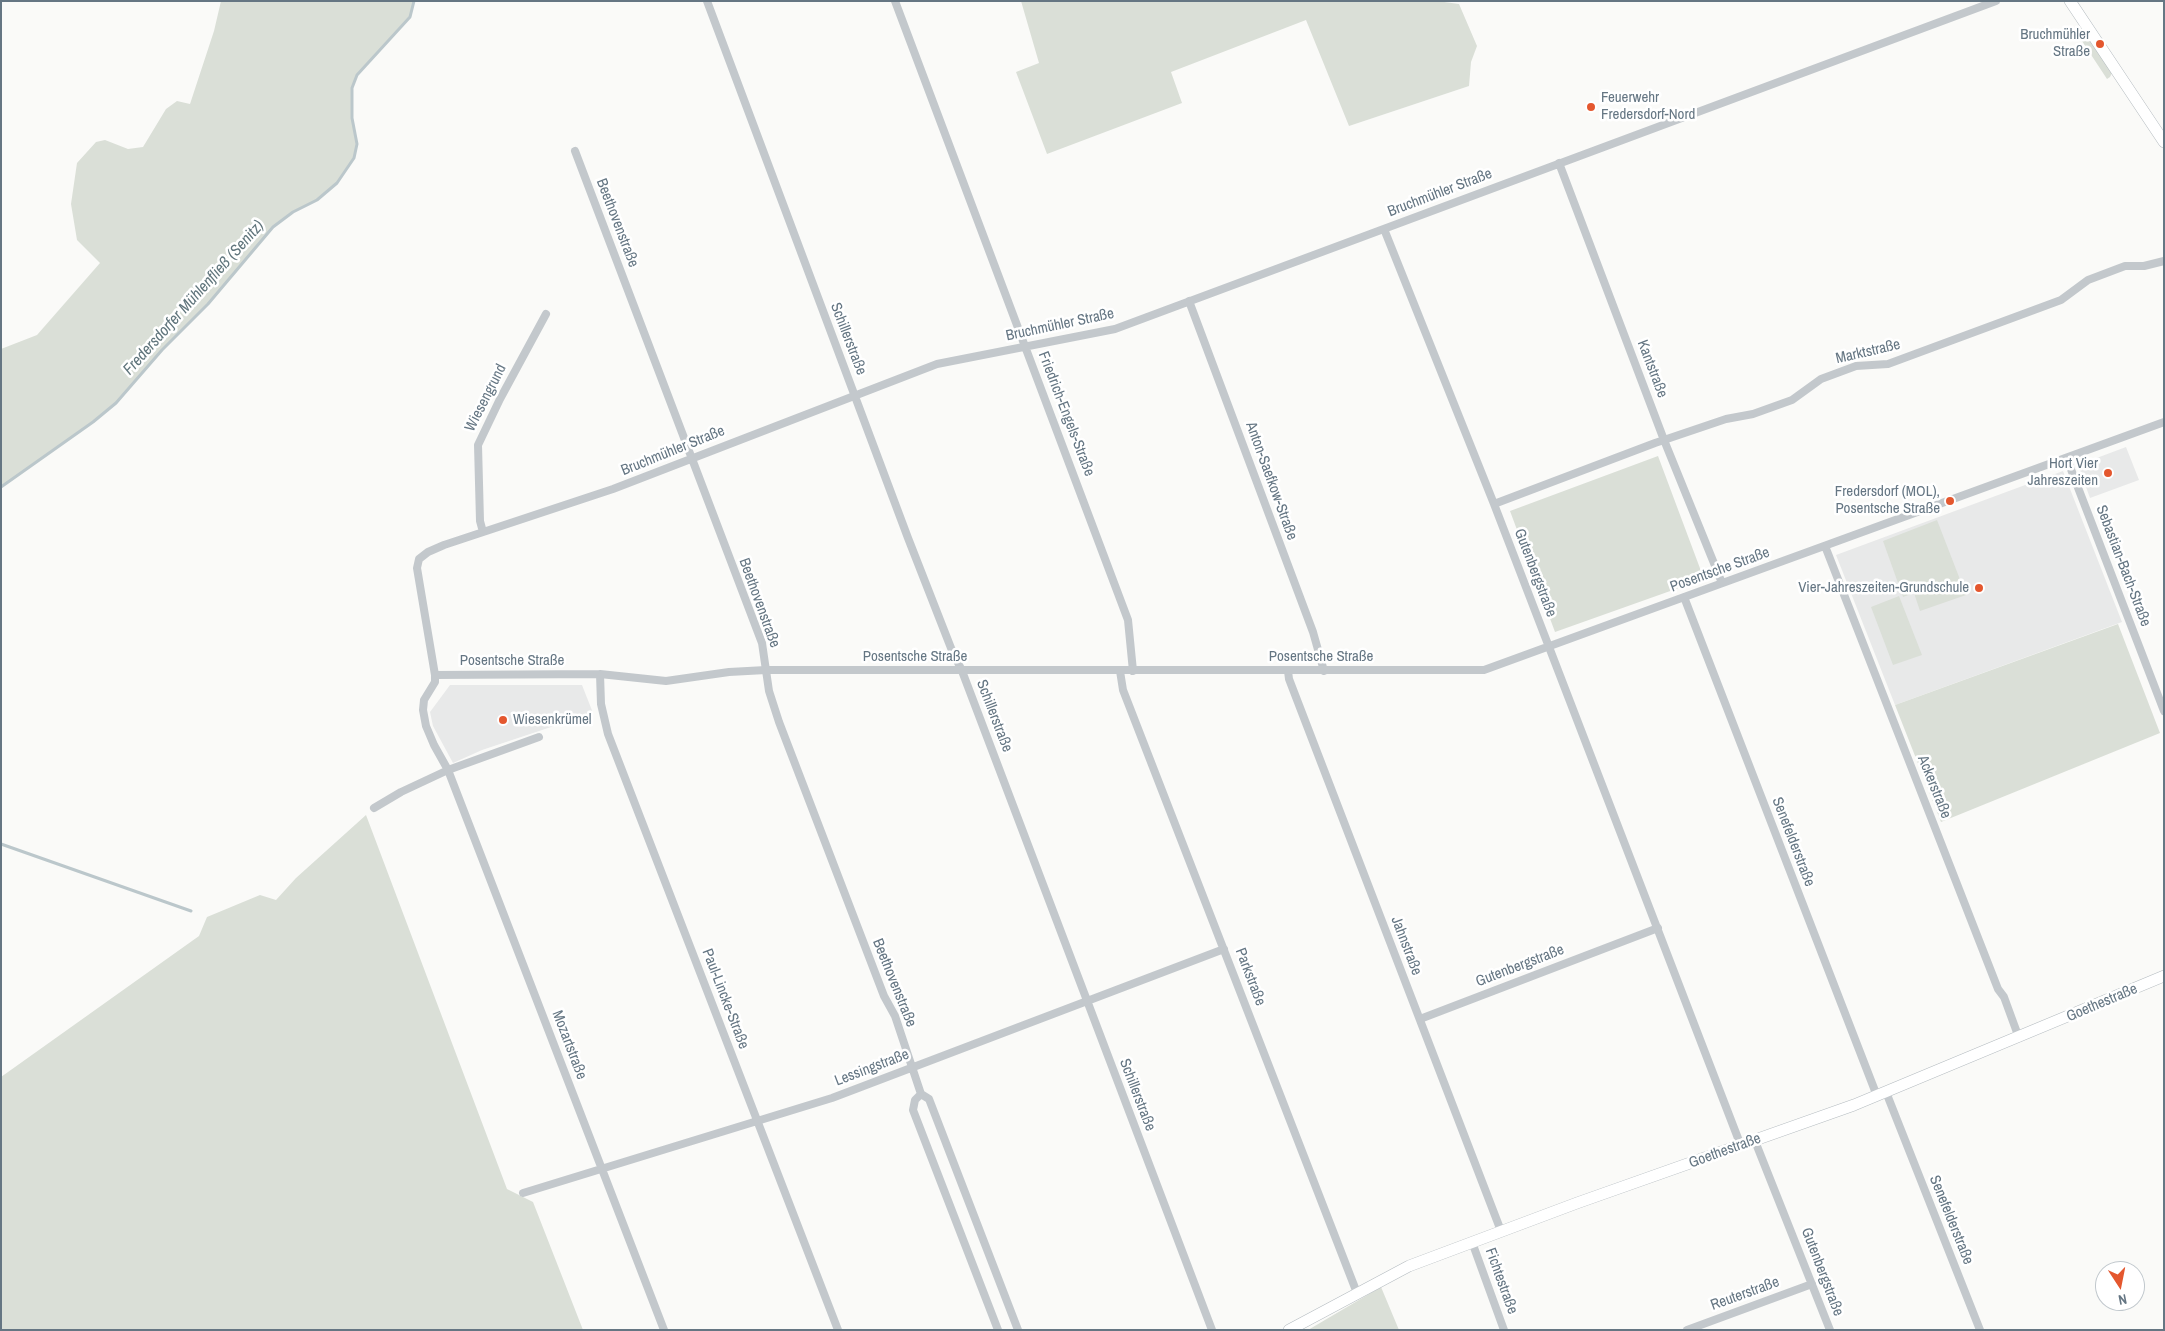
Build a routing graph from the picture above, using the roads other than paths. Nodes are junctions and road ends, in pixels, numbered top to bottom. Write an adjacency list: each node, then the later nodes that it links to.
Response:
1 (706, 1): 13 (street, Schillerstraße)
2 (895, 1): 12 (street, Friedrich-Engels-Straße)
3 (1996, 1): 7 (street, Bruchmühler Straße)
4 (2070, 1): 5 (street)
5 (2164, 142)
6 (574, 151): 16 (street, Beethovenstraße)
7 (1559, 163): 8 (street, Bruchmühler Straße); 15 (street, Kantstraße)
8 (1384, 229): 10 (street, Bruchmühler Straße); 18 (street, Gutenbergstraße)
9 (2164, 261): 15 (street, Marktstraße)
10 (1189, 301): 12 (street, Bruchmühler Straße); 29 (street, Anton-Saefkow-Straße)
11 (546, 314): 19 (street, Wiesengrund)
12 (1025, 346): 13 (street, Bruchmühler Straße); 28 (street, Friedrich-Engels-Straße)
13 (854, 395): 16 (street, Bruchmühler Straße); 26 (street, Schillerstraße)
14 (2164, 422): 17 (street, Posentsche Straße)
15 (1664, 440): 18 (street, Marktstraße); 21 (street, Kantstraße)
16 (691, 458): 19 (street, Bruchmühler Straße); 24 (street, Beethovenstraße)
17 (2067, 459): 20 (street, Posentsche Straße); 32 (street, Sebastian-Bach-Straße)
18 (1494, 504): 23 (street, Gutenbergstraße)
19 (483, 532): 31 (street, Bruchmühler Straße)
20 (1825, 546): 21 (street, Posentsche Straße); 42 (street, Ackerstraße)
21 (1722, 583): 22 (street, Posentsche Straße)
22 (1684, 597): 23 (street, Posentsche Straße); 45 (street, Senefelderstraße)
23 (1549, 648): 29 (street, Posentsche Straße); 37 (street, Gutenbergstraße)
24 (766, 670): 26 (street, Posentsche Straße); 30 (street, Posentsche Straße); 43 (street, Beethovenstraße)
25 (1288, 670): 28 (street, Posentsche Straße); 29 (street, Posentsche Straße); 41 (street, Jahnstraße)
26 (962, 671): 27 (street, Posentsche Straße); 40 (street, Schillerstraße)
27 (1120, 671): 28 (street, Posentsche Straße); 38 (street, Parkstraße)
28 (1133, 671)
29 (1324, 671)
30 (600, 674): 31 (street, Posentsche Straße); 46 (street, Paul-Lincke-Straße)
31 (435, 676): 35 (street)
32 (2160, 689): 33 (street, Sebastian-Bach-Straße)
33 (2164, 710)
34 (539, 737): 35 (street)
35 (448, 770): 36 (street); 49 (street, Mozartstraße)
36 (374, 808)
37 (1658, 928): 41 (street, Gutenbergstraße); 48 (street, Gutenbergstraße)
38 (1224, 949): 40 (street, Lessingstraße); 54 (street, Parkstraße)
39 (2164, 976): 42 (street, Goethestraße)
40 (1086, 1002): 43 (street, Lessingstraße); 59 (street, Schillerstraße)
41 (1420, 1019): 51 (street, Jahnstraße)
42 (2019, 1038): 45 (street, Goethestraße)
43 (912, 1068): 44 (street, Beethovenstraße); 46 (street, Lessingstraße)
44 (921, 1094): 57 (street); 58 (street, Beethovenstraße)
45 (1881, 1094): 47 (street, Goethestraße); 64 (street, Senefelderstraße)
46 (757, 1121): 49 (street, Lessingstraße); 56 (street, Paul-Lincke-Straße)
47 (1755, 1140): 48 (street, Goethestraße); 53 (street, Gutenbergstraße)
48 (1742, 1146): 51 (street, Goethestraße)
49 (602, 1168): 50 (street, Lessingstraße); 55 (street, Mozartstraße)
50 (523, 1193)
51 (1501, 1231): 52 (street, Goethestraße)
52 (1472, 1242): 54 (street, Goethestraße); 61 (street, Fichtestraße)
53 (1812, 1284): 62 (street, Reuterstraße); 63 (street, Gutenbergstraße)
54 (1357, 1293): 60 (street, Goethestraße)
55 (664, 1330)
56 (838, 1330)
57 (998, 1330)
58 (1018, 1330)
59 (1212, 1330)
60 (1289, 1330)
61 (1504, 1330)
62 (1686, 1330)
63 (1830, 1330)
64 (1980, 1330)

